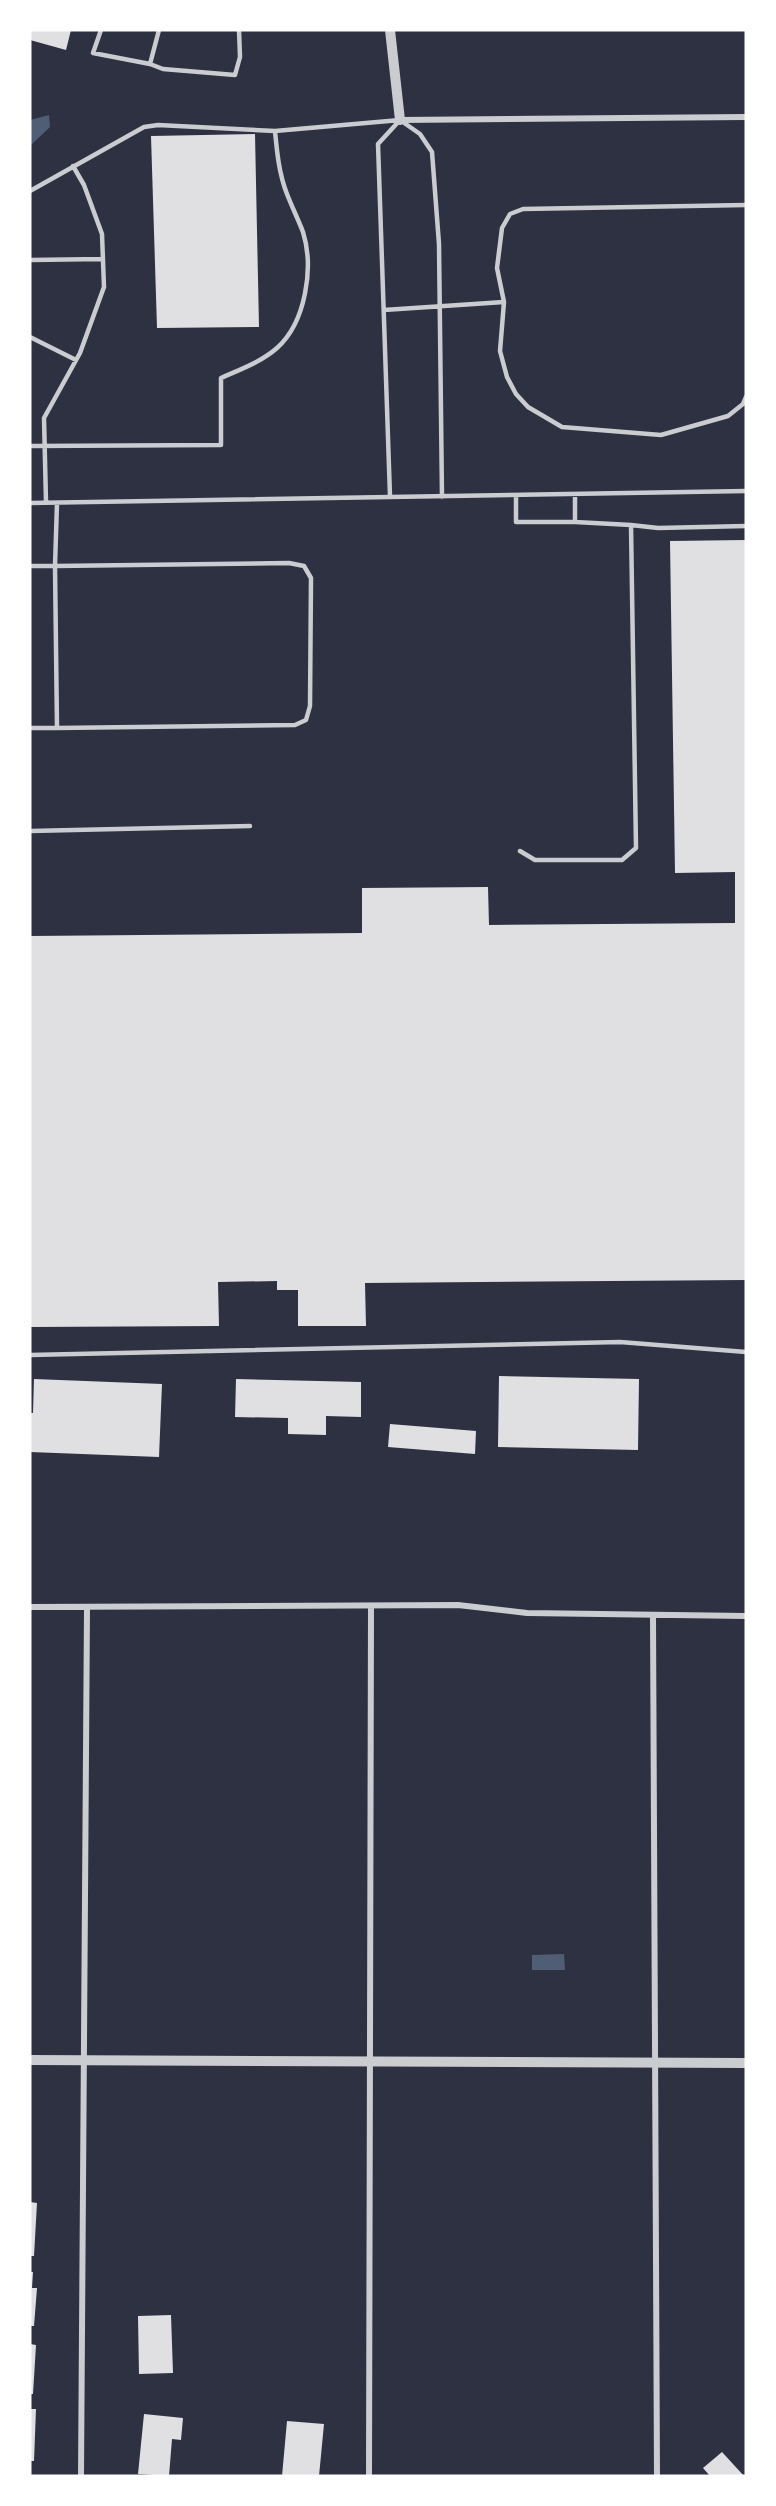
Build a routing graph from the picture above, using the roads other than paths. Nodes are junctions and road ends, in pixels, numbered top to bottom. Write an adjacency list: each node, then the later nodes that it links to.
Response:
1 (101, 30): 5 (lane)
2 (159, 30): 5 (lane)
3 (239, 30): 5 (lane)
4 (390, 30): 7 (street)
5 (150, 64)
6 (746, 117): 7 (street)
7 (400, 120): 8 (lane); 15 (lane); 16 (lane)
8 (275, 131): 9 (lane); 21 (lane)
9 (73, 166): 10 (lane); 12 (lane)
10 (30, 191)
11 (746, 205): 14 (lane)
12 (103, 259): 13 (lane); 18 (lane)
13 (30, 260)
14 (504, 302): 15 (lane); 19 (lane)
15 (441, 306): 16 (lane); 26 (lane)
16 (384, 310): 24 (lane)
17 (30, 337): 18 (lane)
18 (76, 360): 21 (lane)
19 (746, 397)
20 (30, 446): 21 (lane)
21 (43, 446): 27 (lane)
22 (746, 491): 23 (lane)
23 (575, 494): 25 (lane); 30 (lane)
24 (390, 496): 26 (lane); 29 (lane)
25 (516, 496): 26 (lane); 30 (lane)
26 (442, 497)
27 (45, 502): 28 (lane); 29 (lane)
28 (30, 503)
29 (57, 503): 34 (lane)
30 (575, 522): 31 (lane)
31 (631, 525): 32 (lane); 39 (lane)
32 (746, 526)
33 (30, 566): 34 (lane)
34 (55, 566): 35 (lane); 35 (lane)
35 (57, 728): 36 (lane)
36 (30, 729)
37 (250, 826): 38 (lane)
38 (30, 831)
39 (520, 851)
40 (746, 1352): 41 (lane)
41 (30, 1354)
42 (371, 1606): 44 (street); 45 (street); 49 (street)
43 (30, 1607): 44 (street)
44 (87, 1608): 48 (street)
45 (653, 1615): 46 (street); 50 (street)
46 (746, 1616)
47 (30, 2060): 48 (street)
48 (84, 2060): 49 (street); 52 (street)
49 (369, 2061): 50 (street); 53 (street)
50 (654, 2062): 51 (street); 54 (street)
51 (746, 2063)
52 (81, 2476)
53 (369, 2476)
54 (657, 2476)

